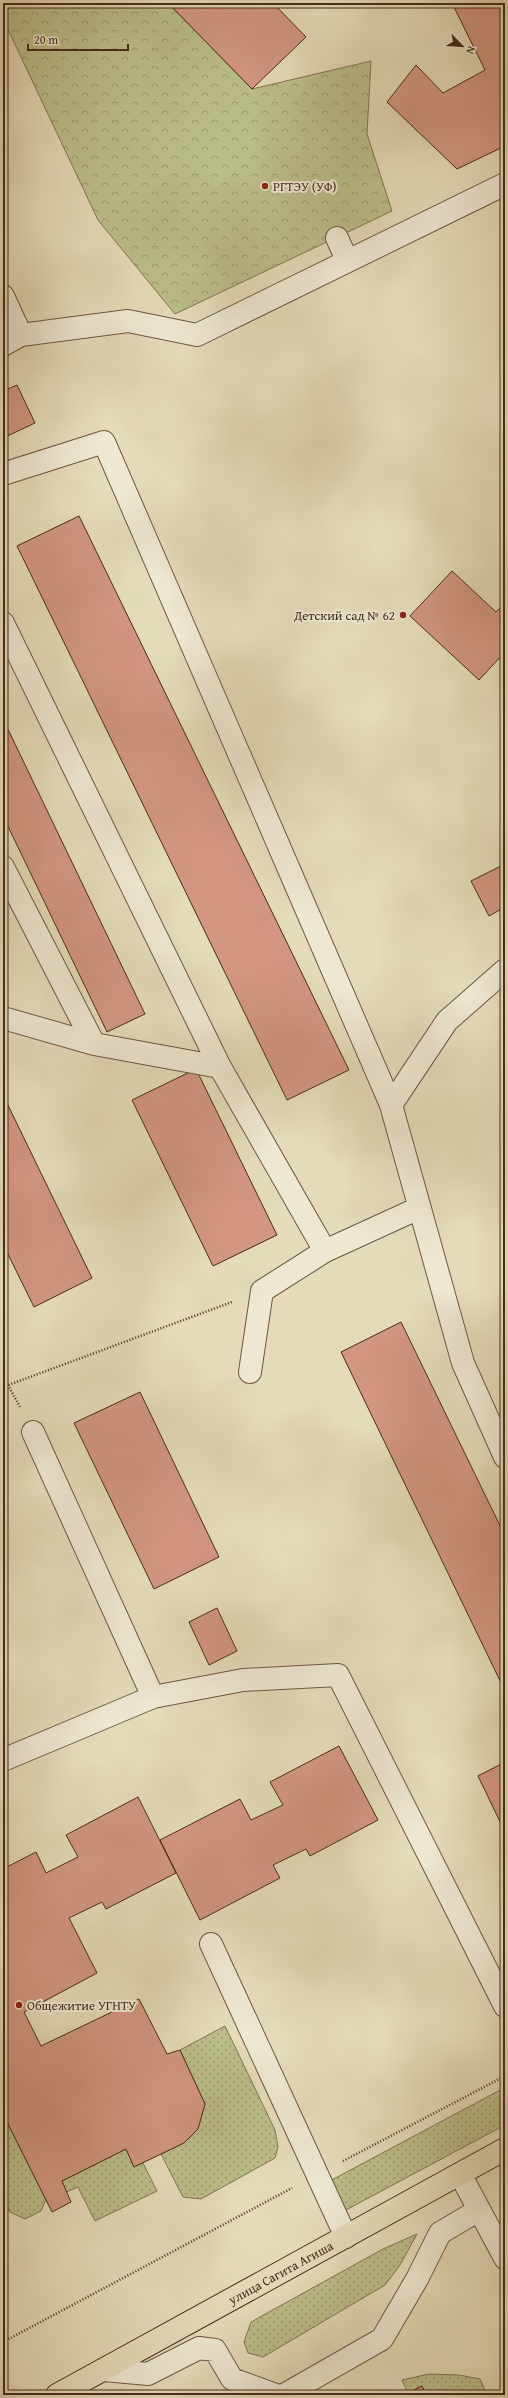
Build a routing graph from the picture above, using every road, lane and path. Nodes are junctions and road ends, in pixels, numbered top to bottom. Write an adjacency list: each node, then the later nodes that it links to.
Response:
1 (505, 184): 3 (lane)
2 (337, 238): 3 (lane)
3 (347, 260): 5 (lane)
4 (3, 296): 5 (lane)
5 (12, 340)
6 (3, 474): 13 (lane)
7 (3, 622): 12 (lane)
8 (3, 867): 11 (lane)
9 (505, 970): 13 (lane)
10 (3, 1018): 11 (lane)
11 (94, 1044): 12 (lane)
12 (220, 1067): 15 (lane)
13 (391, 1106): 14 (lane)
14 (419, 1208): 15 (lane); 20 (lane)
15 (325, 1251): 16 (lane)
16 (262, 1291): 17 (lane); 18 (path)
17 (250, 1372)
18 (3, 1387)
19 (33, 1432): 21 (lane)
20 (505, 1457)
21 (153, 1697): 22 (lane); 24 (lane)
22 (3, 1760)
23 (211, 1944): 28 (lane)
24 (505, 2006)
25 (505, 2076): 28 (path)
26 (505, 2150): 27 (main road, улица Сагита Агиша)
27 (460, 2174): 29 (lane); 30 (main road, улица Сагита Агиша)
28 (318, 2175): 30 (lane); 32 (path)
29 (478, 2210): 31 (lane); 36 (lane)
30 (346, 2237): 33 (main road, улица Сагита Агиша)
31 (505, 2258)
32 (3, 2342)
33 (104, 2370): 34 (main road, улица Сагита Агиша); 35 (lane)
34 (57, 2395)
35 (276, 2395)
36 (284, 2395)

